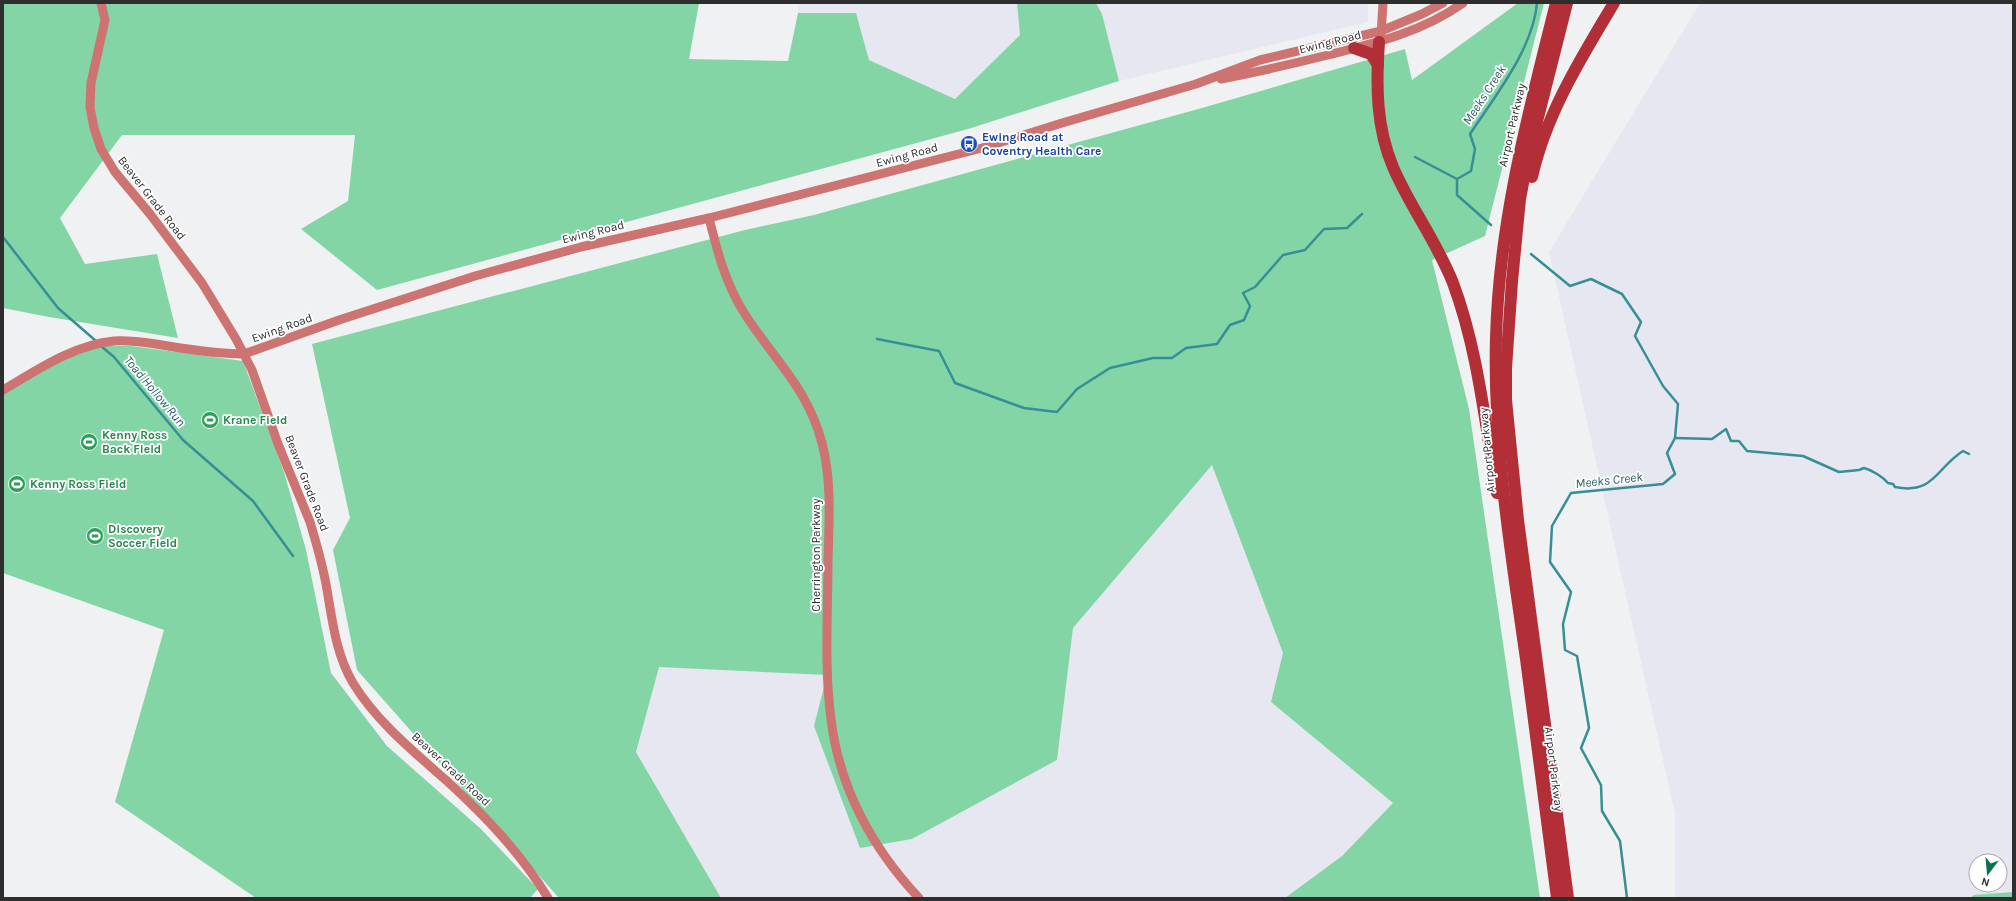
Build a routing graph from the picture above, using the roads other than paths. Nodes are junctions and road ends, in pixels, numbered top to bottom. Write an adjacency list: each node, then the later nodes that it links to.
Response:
1 (102, 3): 14 (street, Beaver Grade Road)
2 (1383, 3): 8 (street)
3 (1443, 3): 8 (street, Ewing Road)
4 (1463, 3): 8 (street, Ewing Road)
5 (1556, 3): 16 (highway, Airport Parkway)
6 (1567, 3): 13 (highway, Airport Parkway)
7 (1614, 3): 13 (highway)
8 (1380, 36): 9 (street, Ewing Road); 10 (highway); 11 (street, Ewing Road)
9 (1354, 48): 10 (highway); 11 (street, Ewing Road)
10 (1378, 64): 16 (highway)
11 (1196, 84): 12 (street, Ewing Road)
12 (709, 218): 14 (street, Ewing Road); 18 (street, Cherrington Parkway)
13 (1515, 248): 20 (highway, Airport Parkway)
14 (244, 354): 15 (street, Ewing Road); 17 (street, Beaver Grade Road)
15 (3, 390)
16 (1517, 600): 19 (highway, Airport Parkway)
17 (548, 898)
18 (918, 898)
19 (1557, 898)
20 (1568, 898)

